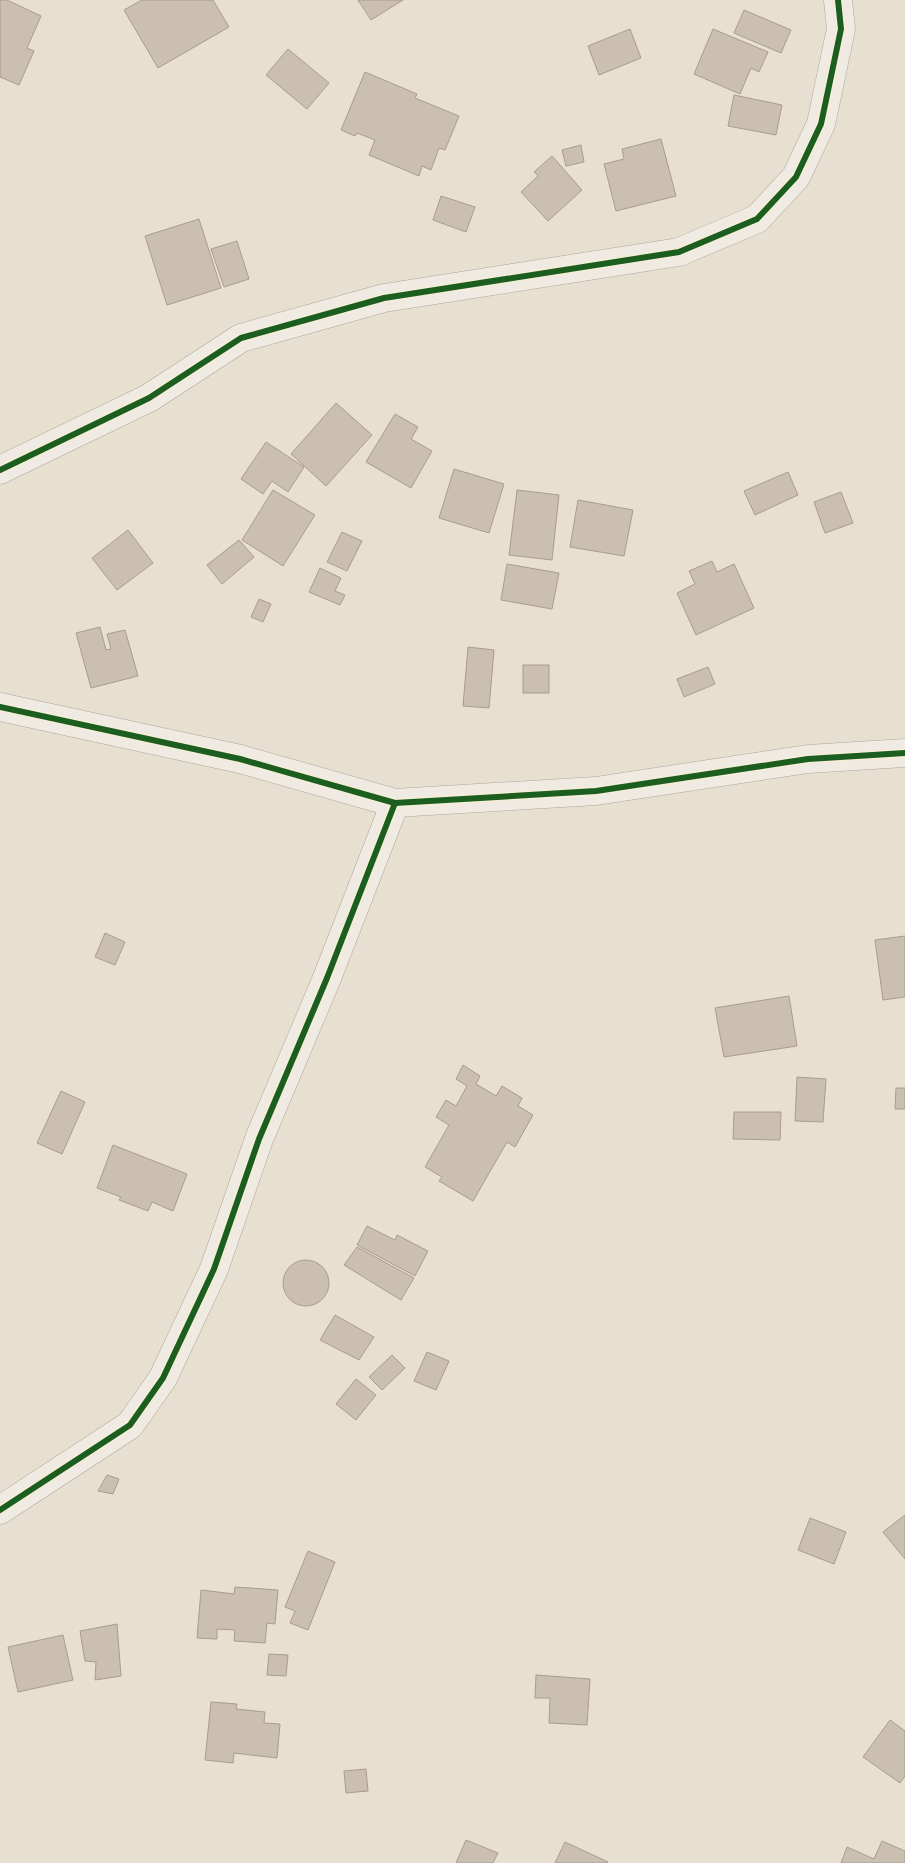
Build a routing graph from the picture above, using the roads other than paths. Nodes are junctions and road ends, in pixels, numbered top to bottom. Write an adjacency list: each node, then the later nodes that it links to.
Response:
1 (838, 0): 2 (street)
2 (0, 470)
3 (0, 707): 5 (street)
4 (905, 753): 5 (street)
5 (395, 804): 6 (street)
6 (0, 1510)

